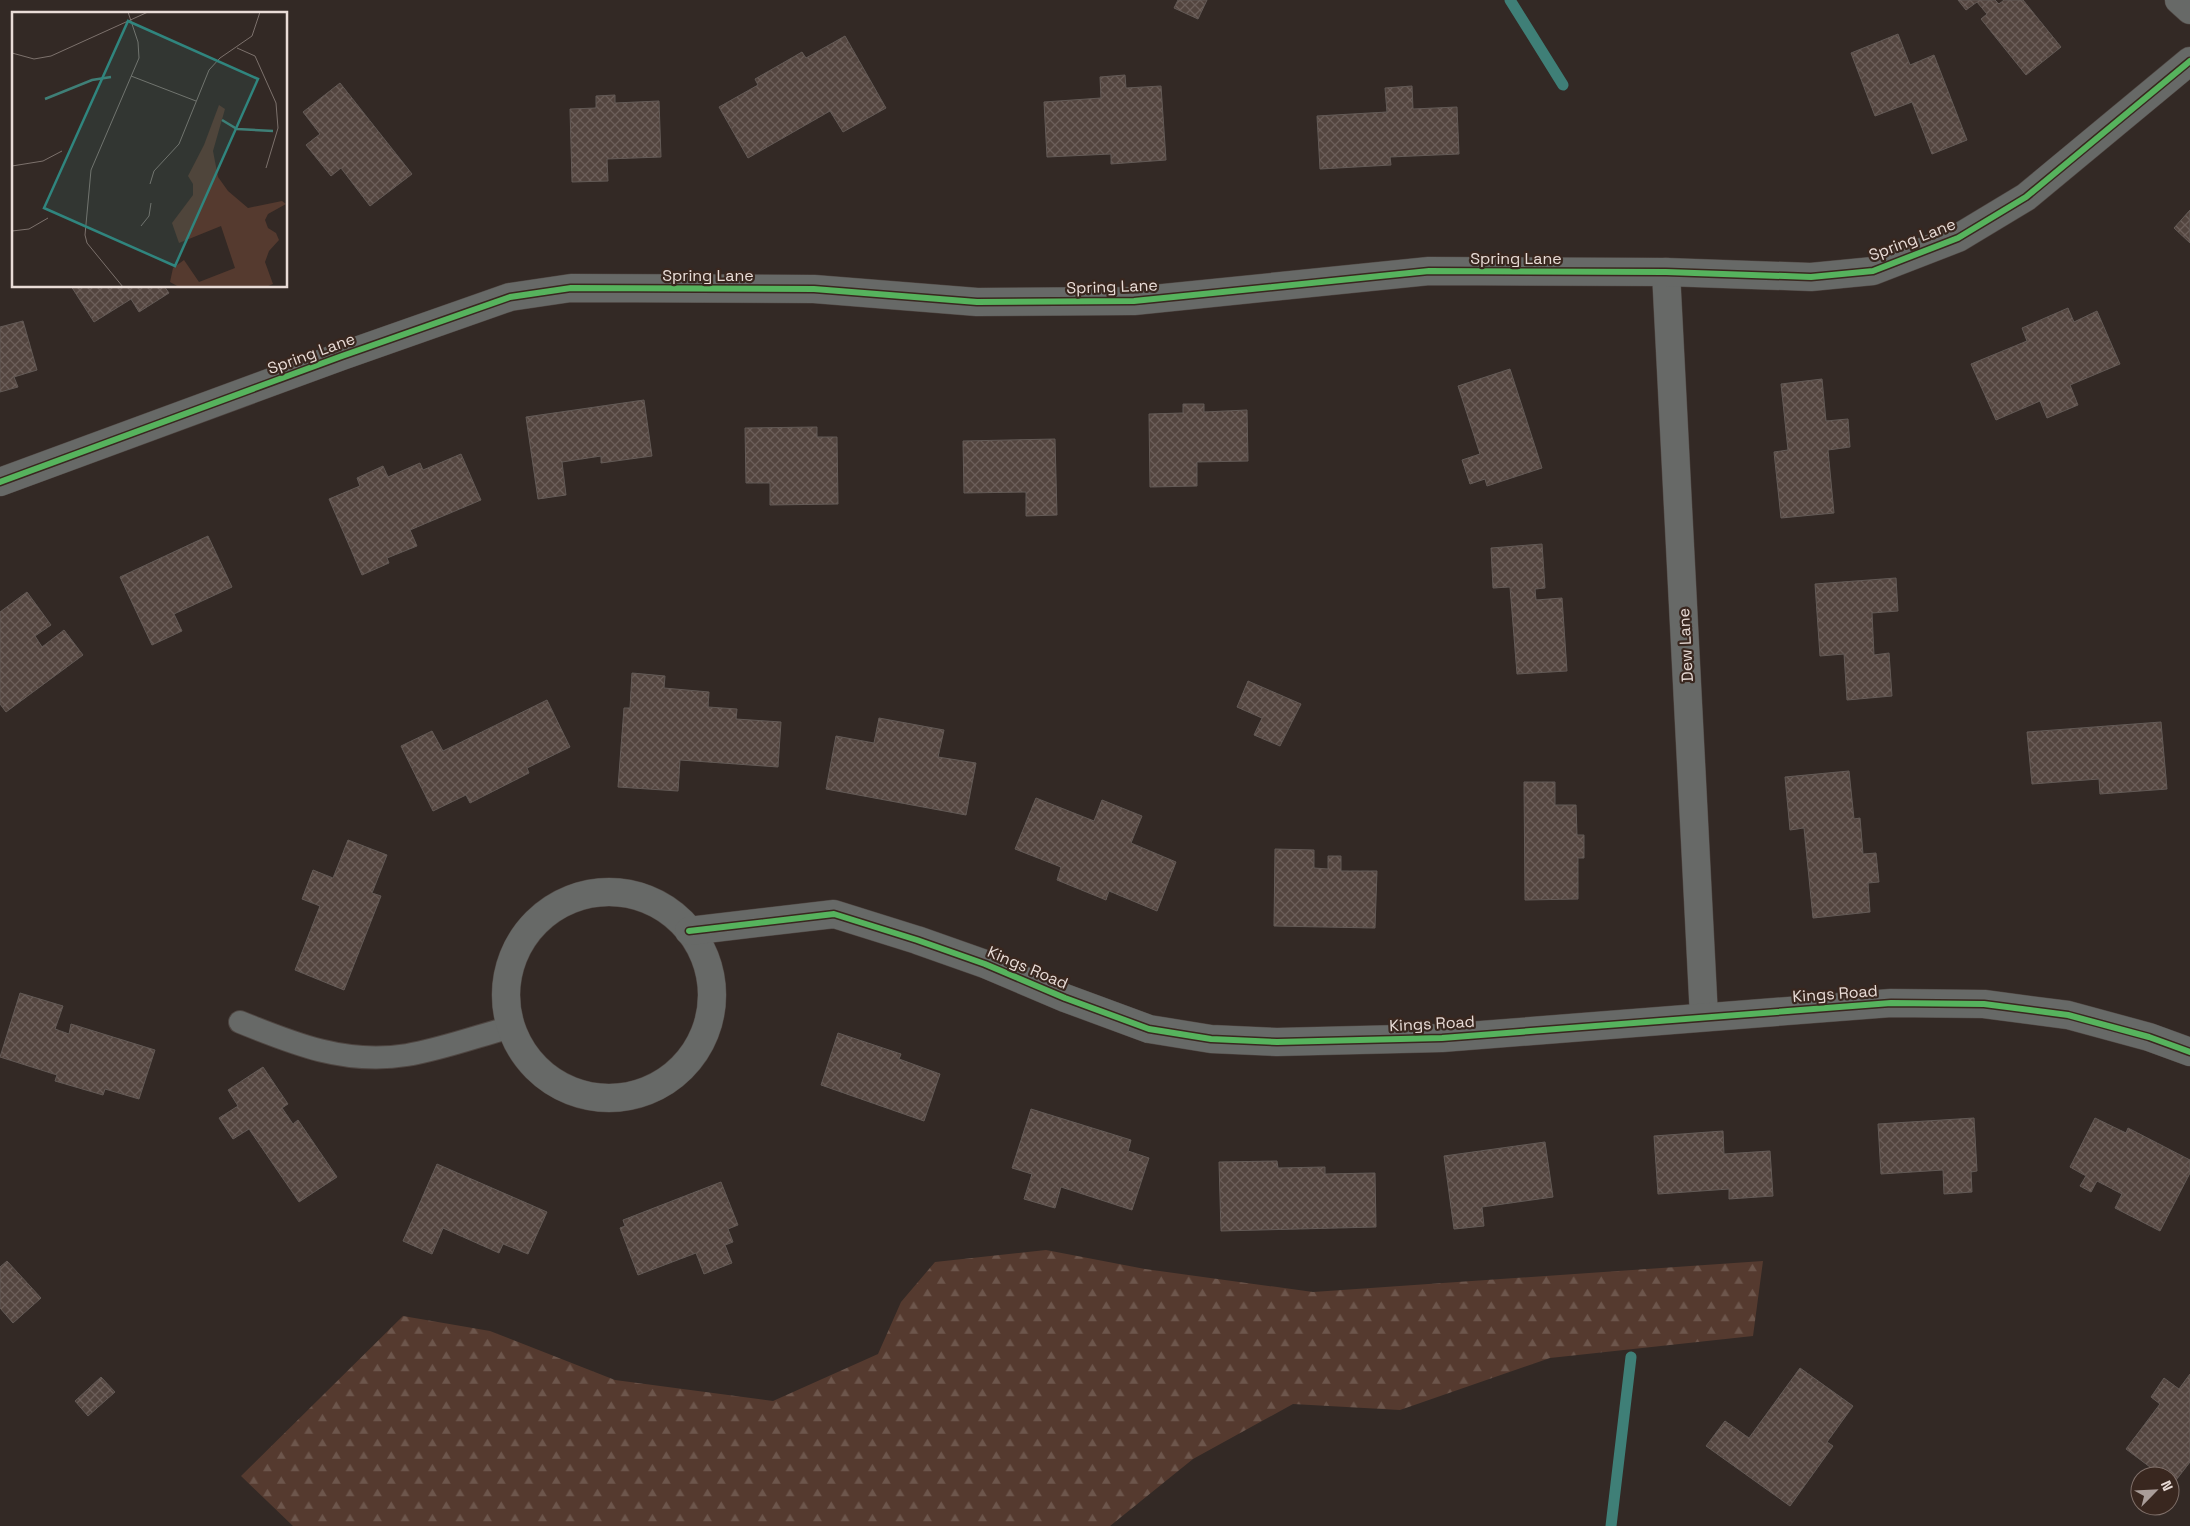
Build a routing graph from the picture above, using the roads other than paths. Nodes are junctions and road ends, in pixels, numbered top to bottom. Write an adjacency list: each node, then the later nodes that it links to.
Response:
1 (2179, 0): 2 (street)
2 (2190, 10)
3 (2190, 61): 4 (street, Spring Lane)
4 (1666, 272): 5 (street, Spring Lane); 7 (street, Dew Lane)
5 (0, 482)
6 (689, 931): 7 (street, Kings Road); 9 (street); 9 (street)
7 (1704, 1017): 10 (street, Kings Road)
8 (240, 1022): 9 (lane)
9 (510, 1028)
10 (2190, 1052)

